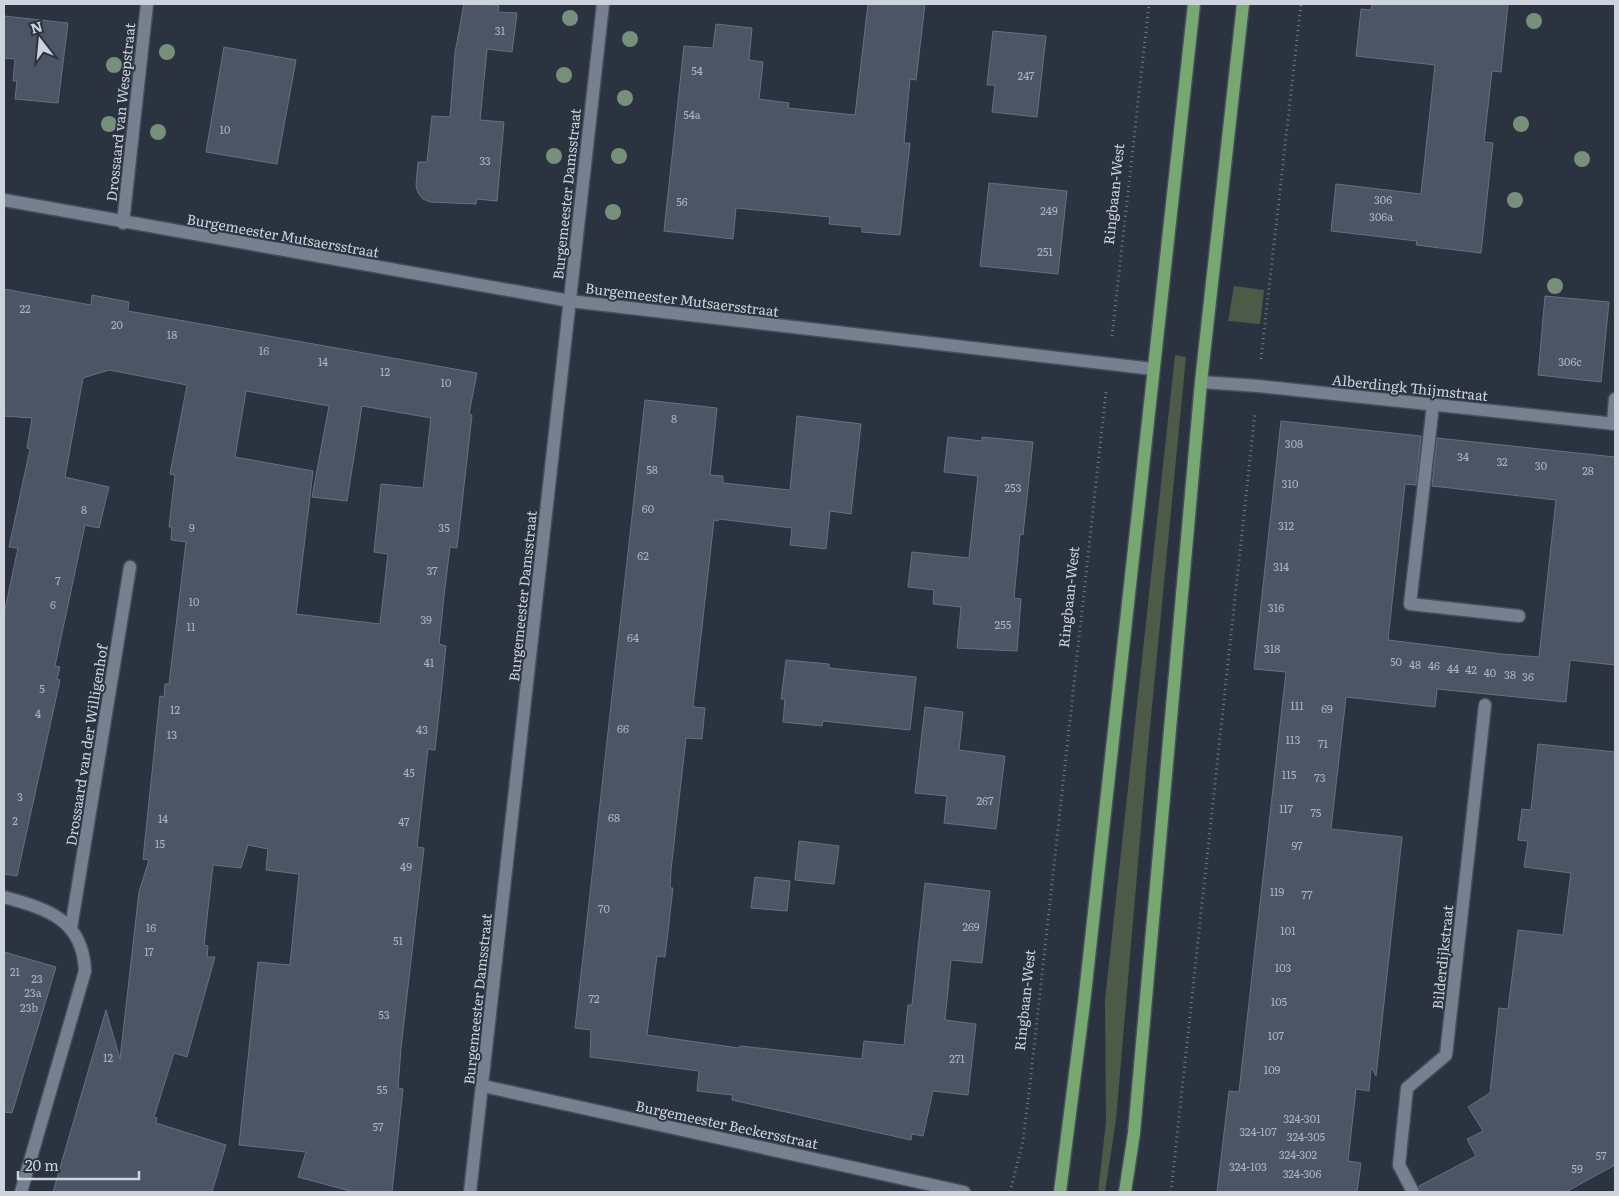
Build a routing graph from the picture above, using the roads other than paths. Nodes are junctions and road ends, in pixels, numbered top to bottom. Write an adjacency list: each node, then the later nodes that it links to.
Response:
1 (147, 4): 6 (street, Drossaard van Wesepstraat)
2 (603, 4): 7 (street, Burgemeester Damsstraat)
3 (1194, 4): 8 (main road)
4 (1243, 4): 9 (main road)
5 (4, 200): 6 (street, Burgemeester Mutsaersstraat)
6 (122, 223): 7 (street, Burgemeester Mutsaersstraat)
7 (570, 301): 8 (street, Burgemeester Mutsaersstraat); 18 (street, Burgemeester Damsstraat)
8 (1153, 369): 22 (main road)
9 (1201, 382): 11 (street, Alberdingk Thijmstraat); 23 (main road)
10 (1615, 399): 12 (street)
11 (1433, 404): 12 (street, Alberdingk Thijmstraat); 14 (street)
12 (1614, 424)
13 (130, 567): 17 (street, Drossaard van der Willigenhof)
14 (1519, 616)
15 (1485, 705): 24 (street, Bilderdijkstraat)
16 (4, 896): 17 (street)
17 (71, 928): 19 (street)
18 (483, 1086): 20 (street, Burgemeester Damsstraat); 21 (street, Burgemeester Beckersstraat)
19 (21, 1192)
20 (470, 1192)
21 (964, 1192)
22 (1060, 1192)
23 (1124, 1192)
24 (1413, 1192)

